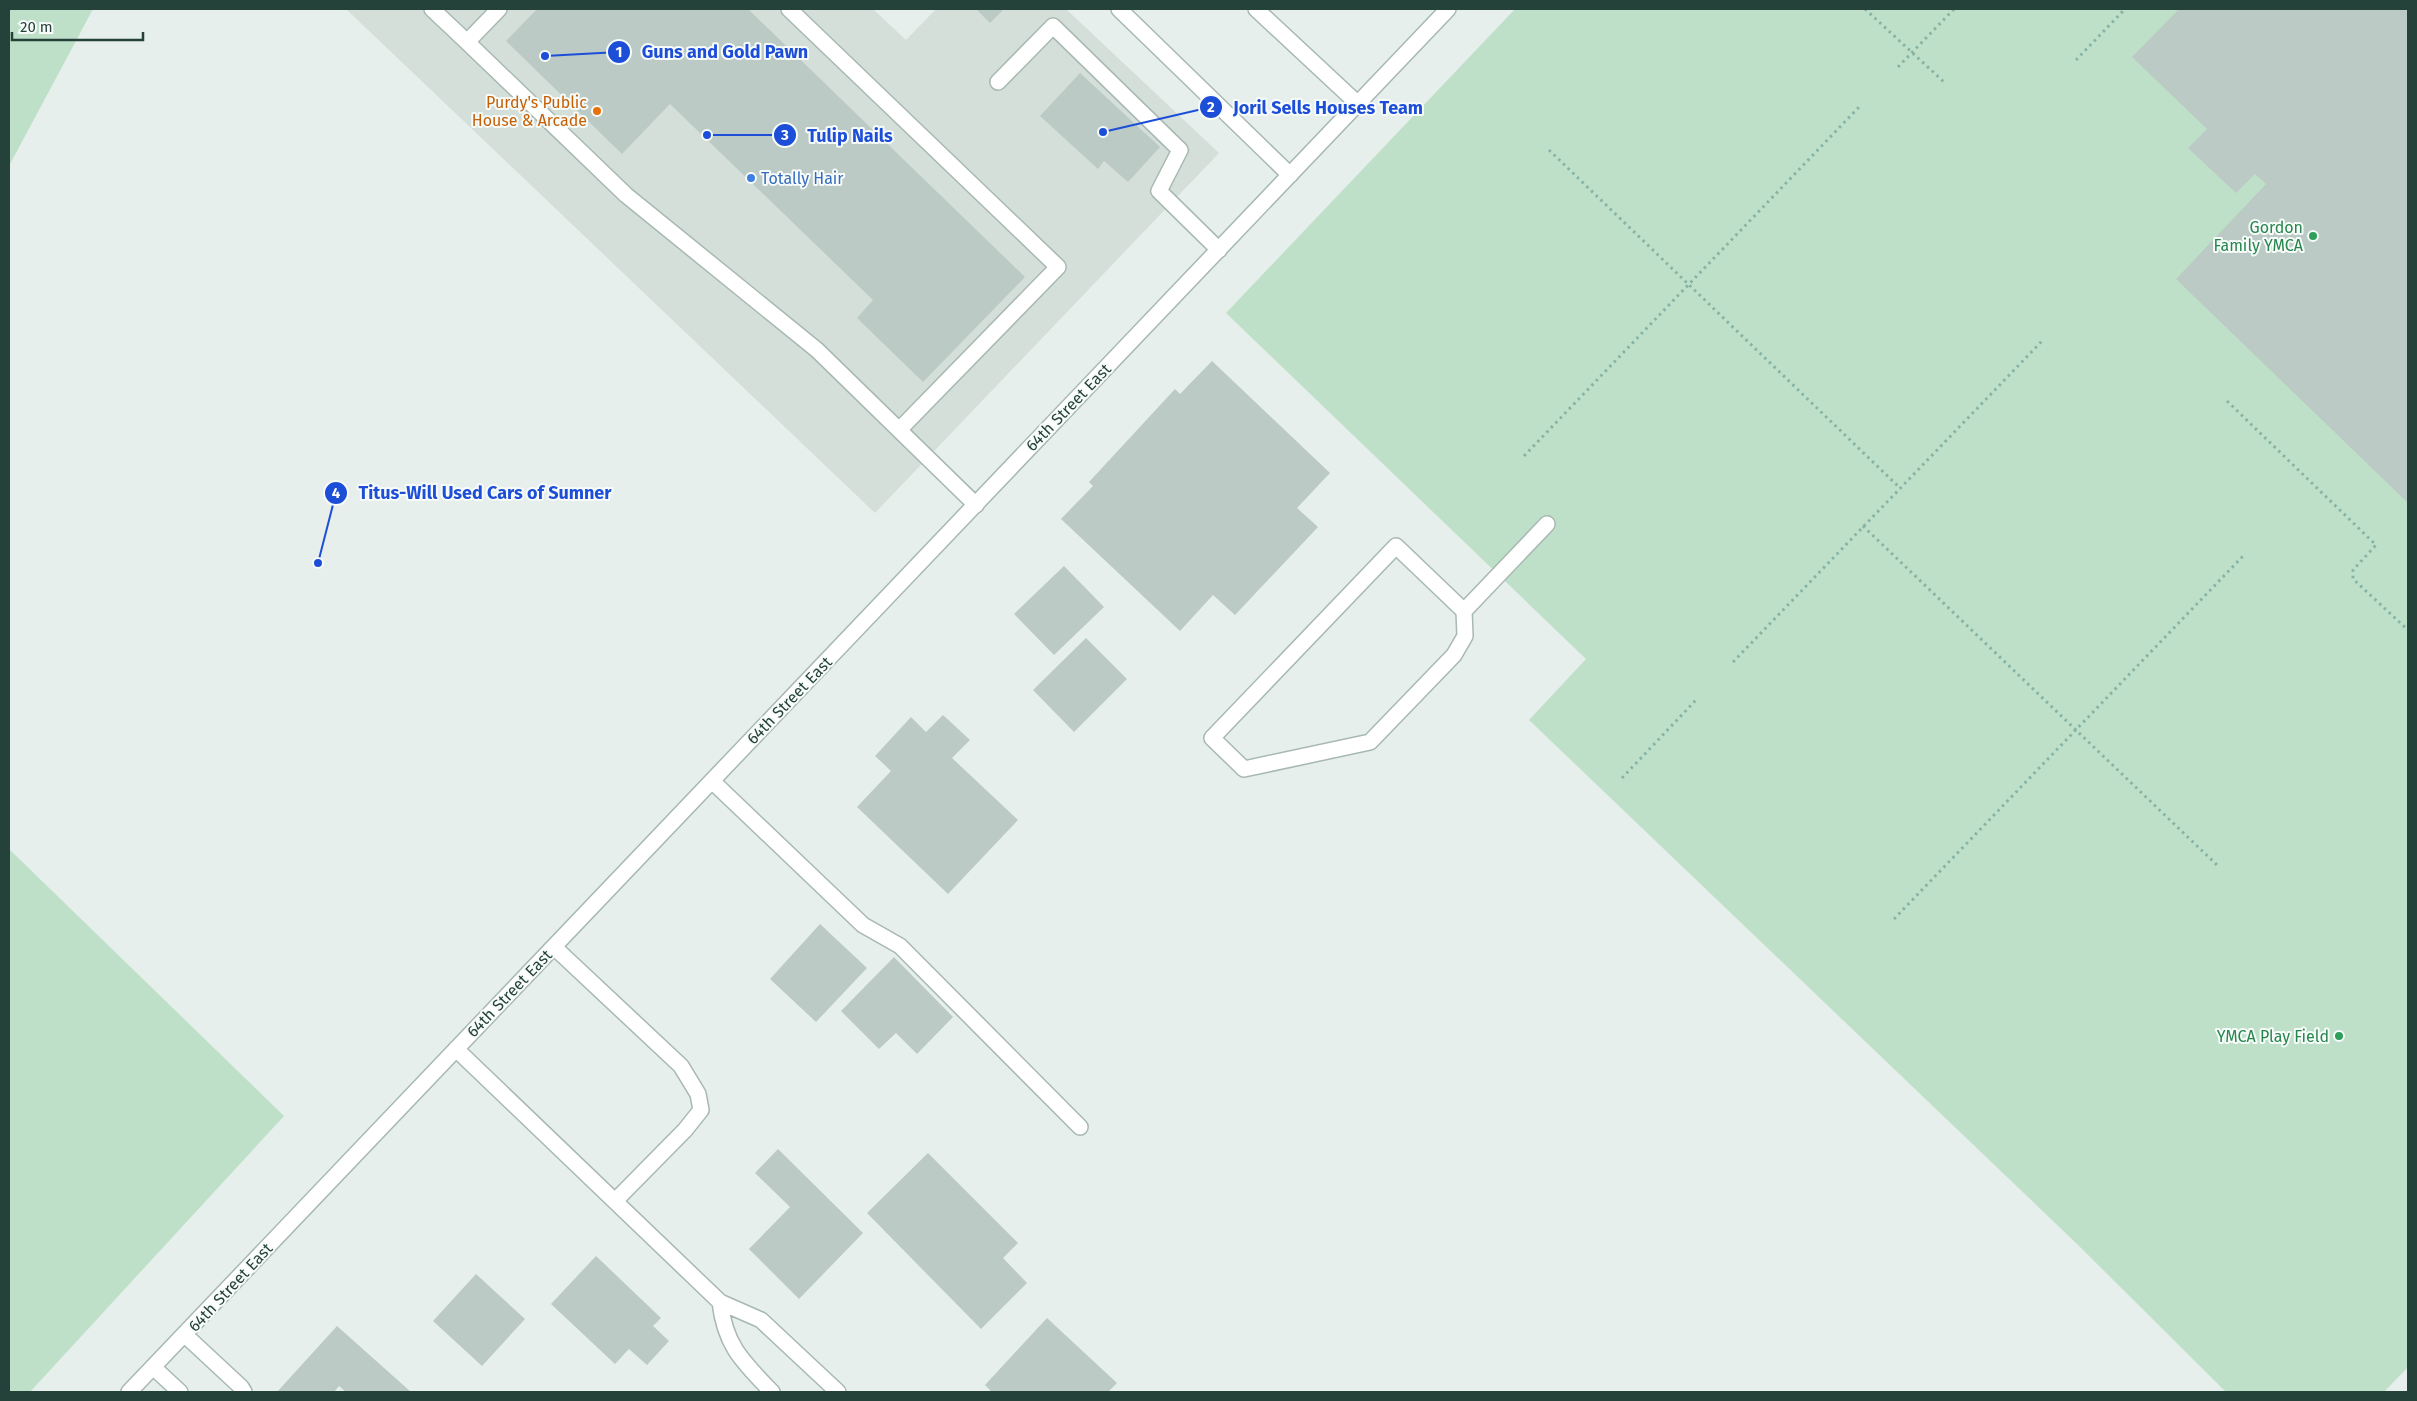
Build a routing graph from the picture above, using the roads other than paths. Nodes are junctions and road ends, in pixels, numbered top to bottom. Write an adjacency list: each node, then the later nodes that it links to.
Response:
1 (432, 9): 7 (street)
2 (499, 9): 7 (street)
3 (789, 9): 12 (street)
4 (1120, 9): 10 (street)
5 (1256, 9): 9 (street)
6 (1448, 9): 9 (street, 64th Street East)
7 (467, 42): 12 (street)
8 (998, 82): 11 (street)
9 (1358, 104): 10 (street, 64th Street East)
10 (1290, 175): 11 (street, 64th Street East)
11 (1219, 250): 13 (street, 64th Street East)
12 (898, 430): 13 (street)
13 (976, 505): 16 (street, 64th Street East)
14 (1547, 524): 15 (street)
15 (1464, 611): 15 (street)
16 (712, 781): 17 (street, 64th Street East); 19 (street)
17 (554, 947): 18 (street, 64th Street East); 20 (street)
18 (456, 1049): 20 (street); 22 (street, 64th Street East)
19 (1080, 1127)
20 (615, 1201): 21 (street)
21 (720, 1302): 27 (street); 28 (street)
22 (186, 1334): 23 (street, 64th Street East); 26 (street)
23 (153, 1367): 24 (street, 64th Street East); 25 (street)
24 (129, 1392)
25 (180, 1392)
26 (244, 1392)
27 (772, 1392)
28 (838, 1392)

